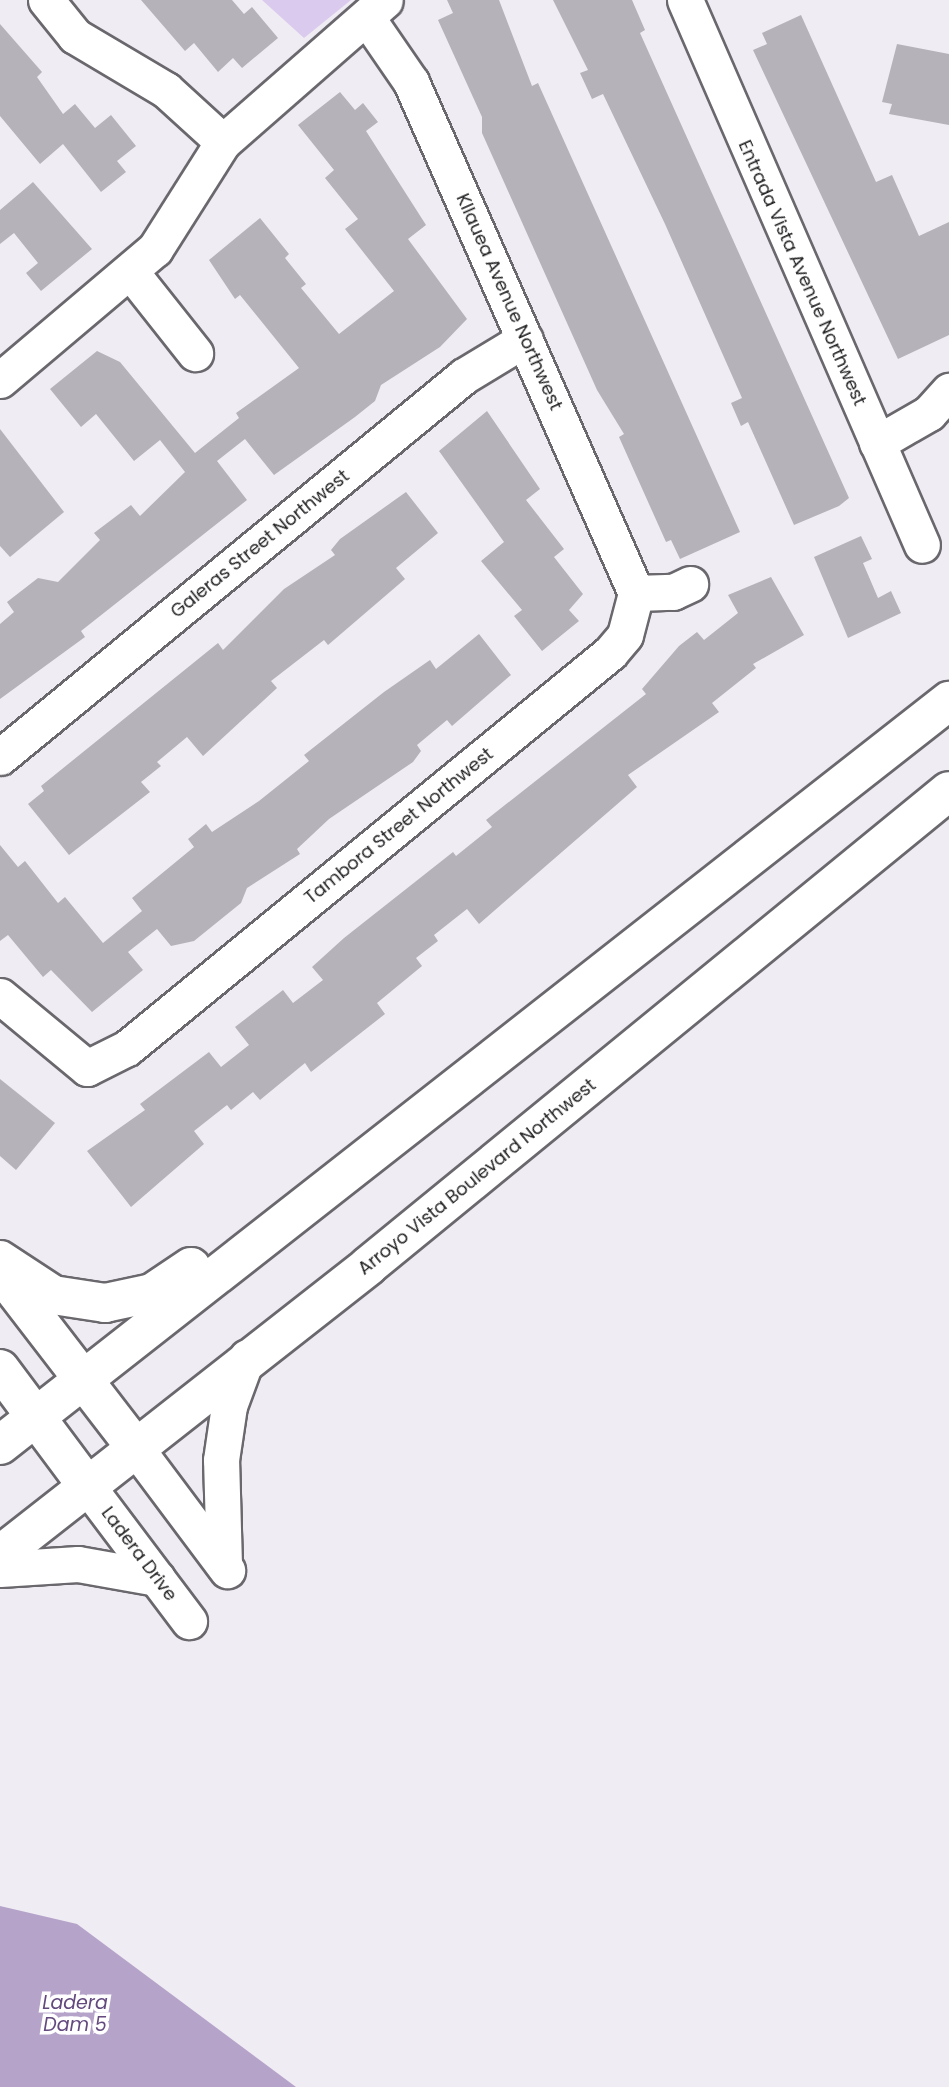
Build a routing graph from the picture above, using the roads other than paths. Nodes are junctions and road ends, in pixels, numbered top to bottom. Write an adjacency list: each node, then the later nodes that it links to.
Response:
1 (46, 0): 4 (street)
2 (685, 0): 10 (street, Entrada Vista Avenue Northwest)
3 (376, 9): 4 (street); 6 (street, KIlauea Avenue Northwest)
4 (223, 142): 5 (street)
5 (130, 271): 7 (street); 8 (street)
6 (526, 339): 13 (street, KIlauea Avenue Northwest); 15 (street, Galeras Street Northwest)
7 (195, 353)
8 (0, 380)
9 (949, 391): 10 (street)
10 (877, 443): 11 (street, Entrada Vista Avenue Northwest)
11 (922, 545)
12 (690, 584): 13 (street)
13 (636, 593): 17 (street, Tambora Street Northwest)
14 (949, 701): 18 (main road)
15 (0, 757)
16 (949, 791): 21 (main road, Arroyo Vista Boulevard Northwest)
17 (0, 996)
18 (339, 1182): 19 (main road); 23 (main road)
19 (0, 1260)
20 (0, 1271): 23 (main road)
21 (247, 1357): 26 (main road, Arroyo Vista Boulevard Northwest); 26 (street)
22 (0, 1369): 24 (main road)
23 (83, 1376): 24 (main road); 26 (main road)
24 (36, 1417): 25 (main road); 27 (main road)
25 (0, 1445)
26 (135, 1447): 27 (main road, Arroyo Vista Boulevard Northwest)
27 (88, 1486): 28 (main road, Arroyo Vista Boulevard Northwest); 30 (street, Ladera Drive)
28 (0, 1555)
29 (0, 1569): 30 (street)
30 (157, 1578): 31 (street, Ladera Drive)
31 (190, 1621)

